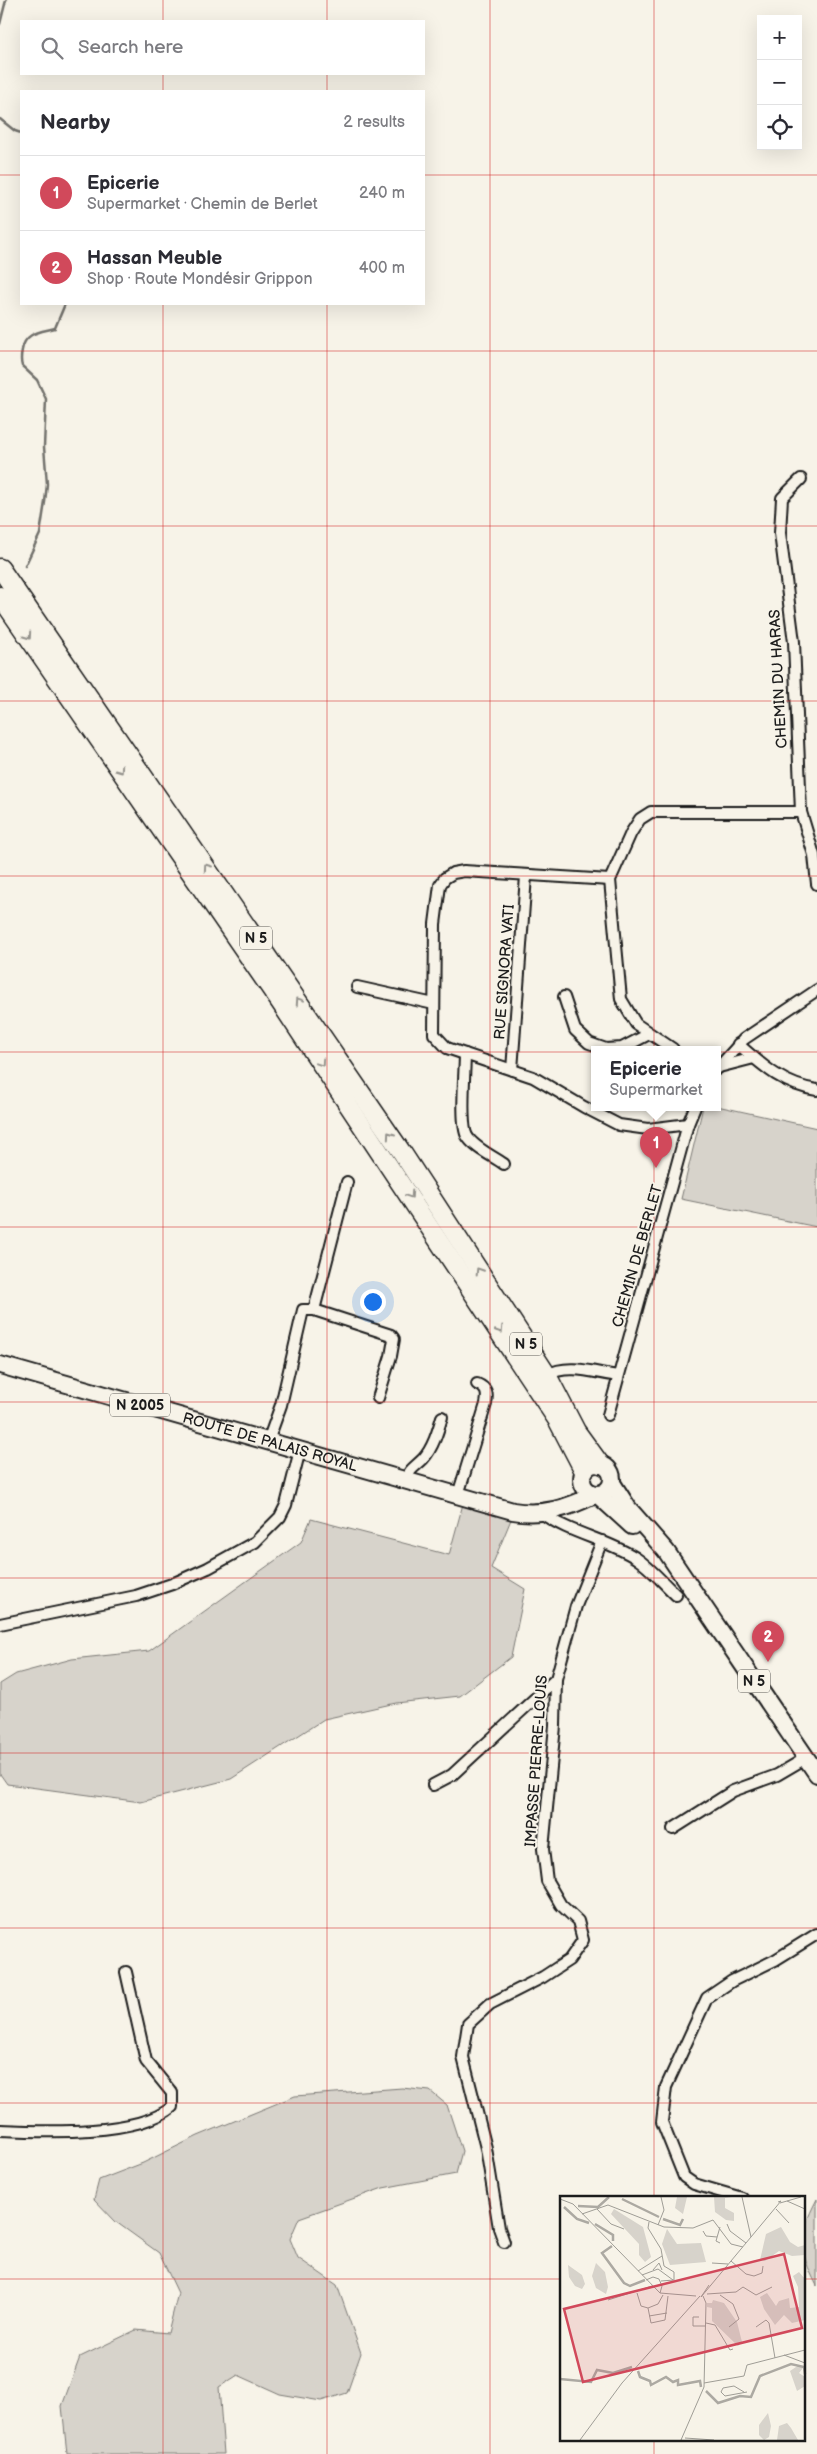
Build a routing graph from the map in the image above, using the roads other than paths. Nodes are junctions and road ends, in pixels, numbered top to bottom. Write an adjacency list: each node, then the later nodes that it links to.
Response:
1 (801, 479): 4 (street, CHEMIN DU HARAS)
2 (0, 568): 31 (highway, N 5, one-way to 2)
3 (0, 596): 37 (highway, N 5, one-way to 37)
4 (801, 812): 6 (street); 7 (street, CHEMIN DU HARAS)
5 (526, 876): 6 (street); 11 (street); 21 (street, RUE SIGNORA VATI)
6 (610, 880): 12 (street)
7 (817, 884)
8 (357, 987): 11 (street)
9 (817, 990): 13 (street)
10 (564, 997): 14 (street)
11 (434, 1004): 17 (street)
12 (648, 1034): 15 (street); 16 (street)
13 (738, 1044): 18 (street); 19 (street)
14 (598, 1046)
15 (626, 1046)
16 (668, 1046)
17 (465, 1054): 21 (street); 27 (street)
18 (754, 1058): 20 (street); 22 (street)
19 (721, 1064)
20 (721, 1067)
21 (512, 1070): 23 (street)
22 (817, 1090)
23 (591, 1111)
24 (592, 1111): 26 (street)
25 (693, 1111): 26 (street, CHEMIN DE BERLET)
26 (688, 1124): 32 (street, CHEMIN DE BERLET)
27 (504, 1164)
28 (347, 1182): 29 (street)
29 (314, 1310): 34 (street); 38 (street)
30 (0, 1365): 38 (main road, ROUTE DE PALAIS ROYAL / N 2005)
31 (547, 1375): 32 (street); 37 (highway); 40 (highway, N 5)
32 (618, 1376): 35 (street, CHEMIN DE BERLET)
33 (477, 1384): 44 (street)
34 (378, 1398)
35 (608, 1414)
36 (442, 1416): 42 (street)
37 (556, 1417): 41 (highway, N 5)
38 (268, 1442): 39 (main road, ROUTE DE PALAIS ROYAL / N 2005)
39 (300, 1450): 42 (main road, ROUTE DE PALAIS ROYAL / N 2005); 49 (street)
40 (600, 1464): 41 (main road); 43 (main road, N 5)
41 (583, 1477): 45 (main road, N 5); 46 (main road)
42 (406, 1480): 44 (main road, ROUTE DE PALAIS ROYAL / N 2005)
43 (612, 1483): 45 (main road); 48 (main road, N 5)
44 (458, 1495): 46 (main road, ROUTE DE PALAIS ROYAL / N 2005)
45 (596, 1495): 46 (main road, ROUTE DE PALAIS ROYAL / N 2005); 48 (main road, N 5)
46 (541, 1513): 47 (street)
47 (602, 1541): 48 (street); 50 (street, IMPASSE PIERRE-LOUIS)
48 (683, 1592): 51 (main road, N 5)
49 (0, 1624)
50 (556, 1678): 53 (street); 59 (street, IMPASSE PIERRE-LOUIS)
51 (806, 1758): 52 (main road, N 5); 54 (street)
52 (817, 1774)
53 (433, 1785)
54 (673, 1829)
55 (817, 1934): 58 (street)
56 (126, 1972): 57 (street)
57 (0, 2130)
58 (735, 2196)
59 (504, 2242)

